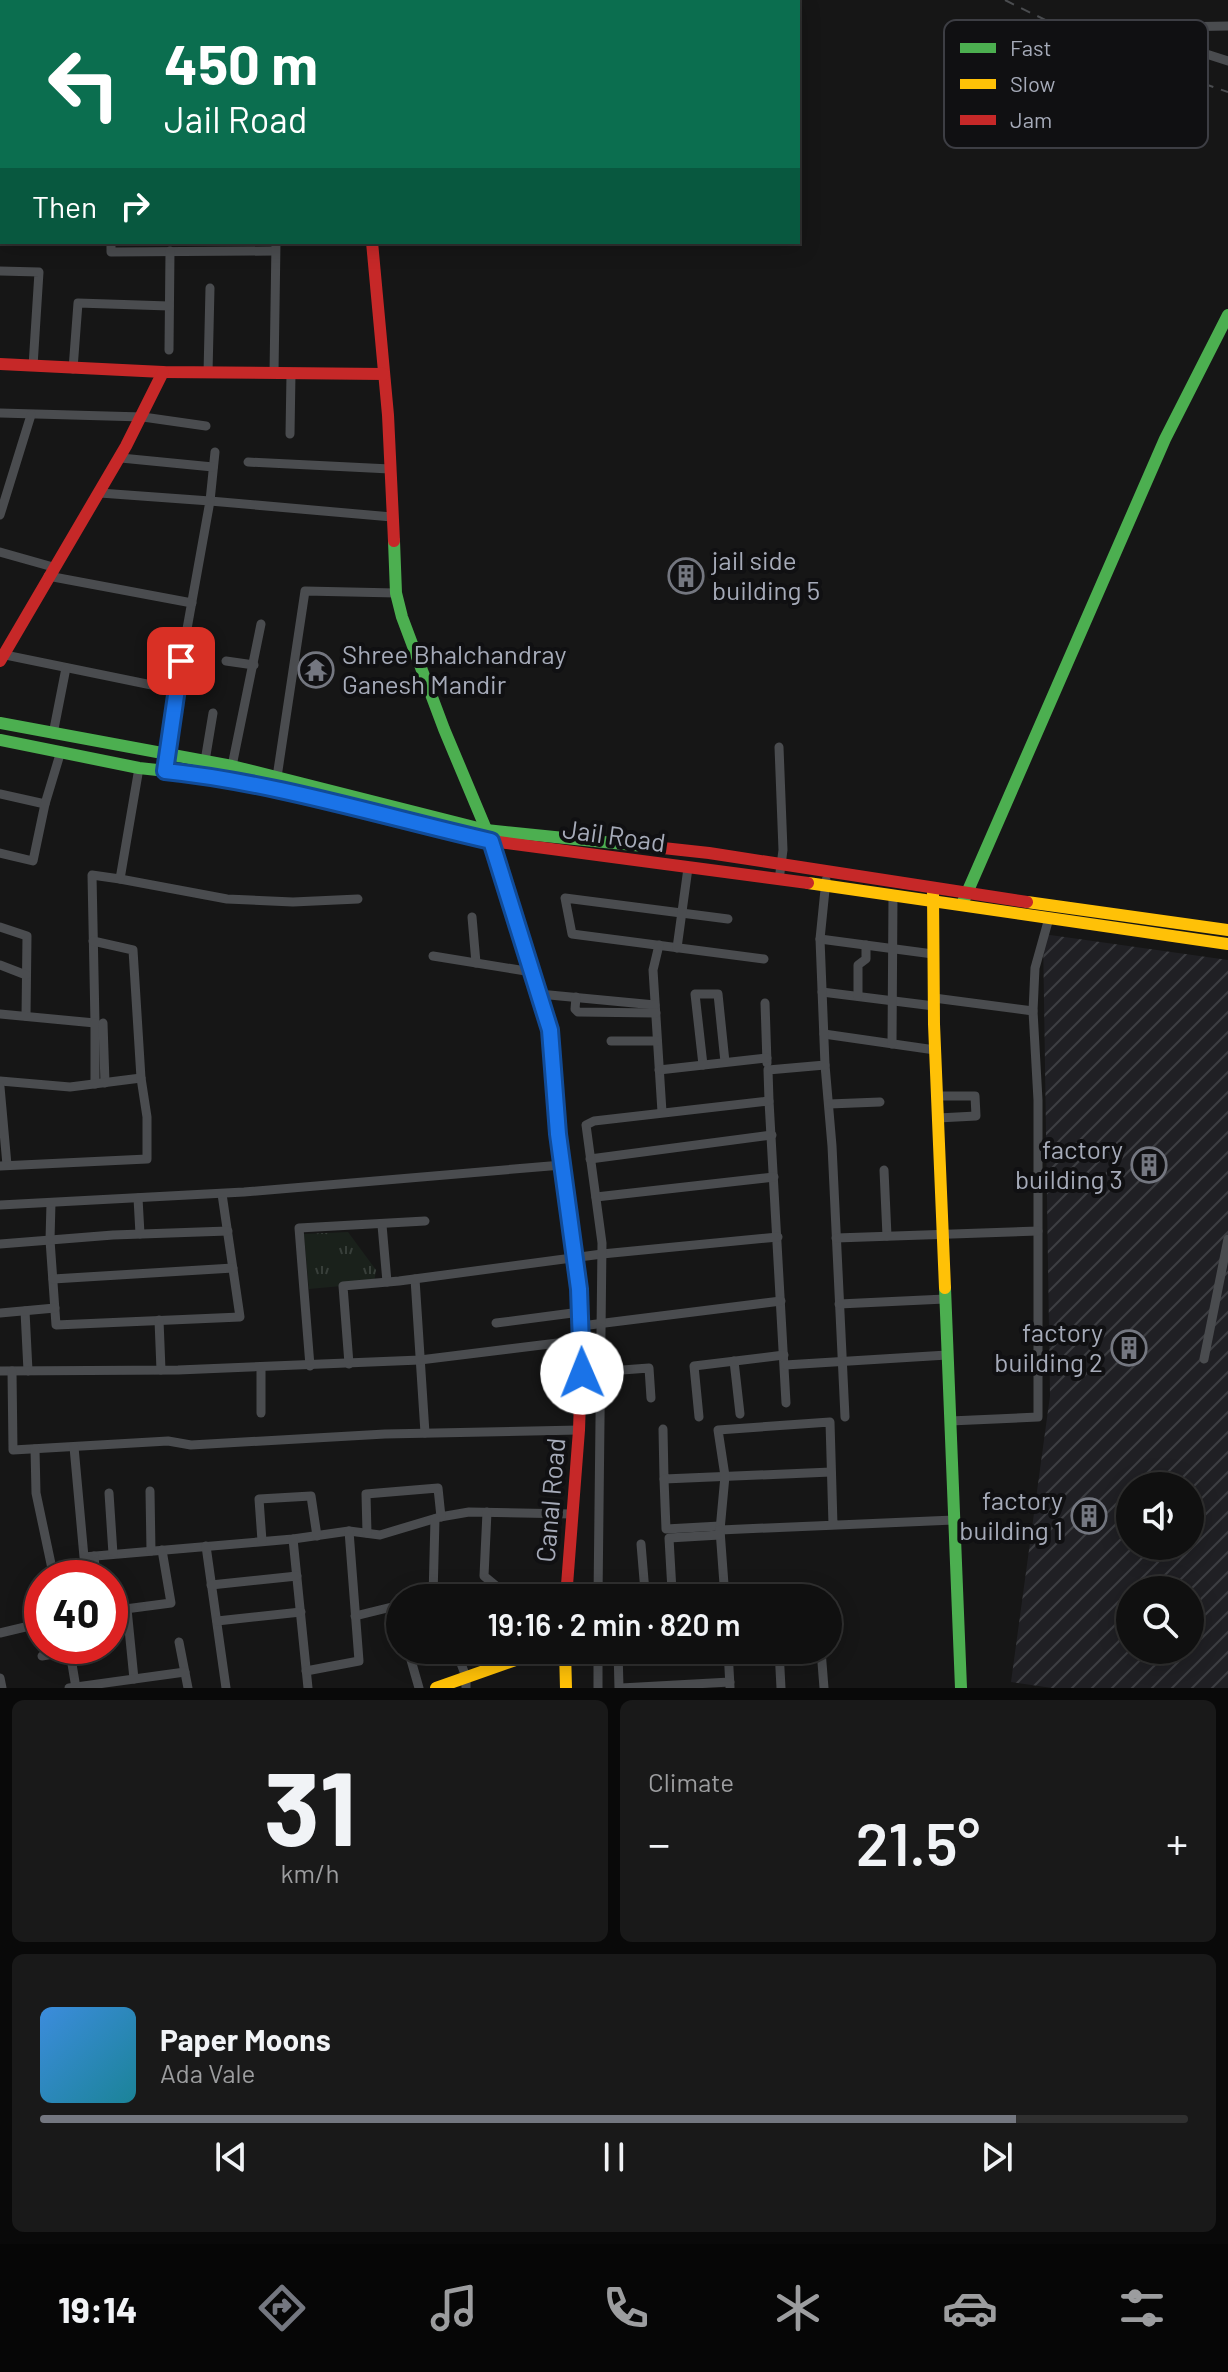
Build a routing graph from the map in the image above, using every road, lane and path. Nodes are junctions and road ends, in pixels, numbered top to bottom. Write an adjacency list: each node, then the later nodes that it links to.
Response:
1 (1208, 26): 2 (street)
2 (1228, 26)
3 (1208, 55): 4 (street)
4 (1228, 61)
5 (111, 244): 8 (street)
6 (372, 244): 21 (street, Canal Road)
7 (276, 246): 8 (street); 19 (street)
8 (170, 251): 11 (street)
9 (0, 271): 14 (street)
10 (210, 288): 18 (street)
11 (169, 306): 13 (street); 16 (street)
12 (1228, 315): 71 (street)
13 (169, 350)
14 (33, 366): 15 (street); 16 (street)
15 (1, 367)
16 (73, 369): 17 (street)
17 (163, 372): 18 (street); 24 (street)
18 (208, 373): 19 (street)
19 (274, 373): 20 (street)
20 (291, 374): 21 (street); 26 (street)
21 (384, 374): 31 (street, Canal Road)
22 (0, 413): 23 (street)
23 (31, 415): 24 (street); 34 (street)
24 (143, 417): 25 (street); 28 (street)
25 (206, 426)
26 (290, 434)
27 (215, 452): 30 (street)
28 (121, 458): 30 (street); 32 (street)
29 (248, 462): 31 (street)
30 (213, 467): 33 (street)
31 (390, 469): 35 (street, Canal Road)
32 (100, 493): 33 (street); 37 (street)
33 (210, 501): 35 (street); 39 (street)
34 (0, 515)
35 (392, 517): 38 (street, Canal Road)
36 (0, 552): 37 (street)
37 (50, 571): 39 (street); 41 (street)
38 (396, 593): 57 (street); 60 (street, Canal Road)
39 (192, 603): 45 (street)
40 (261, 624): 43 (street)
41 (1, 657): 44 (street)
42 (226, 661): 43 (street)
43 (254, 665): 54 (street)
44 (66, 668): 45 (street); 48 (street)
45 (176, 690): 52 (street)
46 (213, 713): 53 (street)
47 (0, 723): 48 (street)
48 (53, 734): 52 (street)
49 (0, 740): 51 (street, Jail Road)
50 (779, 747): 62 (street)
51 (61, 751): 55 (street, Jail Road); 59 (street)
52 (167, 755): 53 (street); 56 (street)
53 (205, 761): 54 (street)
54 (232, 766): 57 (street)
55 (139, 768): 56 (street, Jail Road); 65 (street)
56 (165, 771): 60 (street, Jail Road)
57 (277, 777): 60 (street)
58 (0, 794): 59 (street)
59 (45, 804): 61 (street)
60 (488, 836): 62 (street); 63 (street, Jail Road); 92 (street, Canal Road)
61 (0, 853)
62 (781, 863): 64 (street); 66 (street)
63 (688, 868): 66 (street, Jail Road); 72 (street)
64 (827, 871): 67 (street); 68 (street)
65 (120, 879): 70 (street); 81 (street)
66 (779, 880): 67 (street, Jail Road)
67 (825, 885): 69 (street, Jail Road); 80 (street)
68 (933, 894): 69 (street, Jail Road); 71 (street, Jail Road); 87 (street)
69 (893, 895): 86 (street)
70 (358, 899)
71 (964, 900): 73 (street); 75 (street, Jail Road)
72 (682, 914): 76 (street); 83 (street); 85 (street)
73 (1128, 915): 78 (street); 79 (street)
74 (472, 917): 90 (street)
75 (1049, 918): 78 (street, Jail Road); 101 (street)
76 (728, 919)
77 (0, 927): 93 (street)
78 (1125, 929): 82 (street, Jail Road)
79 (1228, 930)
80 (820, 939): 84 (street); 94 (street)
81 (93, 941): 104 (street); 116 (street)
82 (1228, 944)
83 (659, 945): 85 (street); 100 (street)
84 (866, 945): 86 (street); 96 (street)
85 (677, 948): 89 (street)
86 (893, 949): 87 (street); 97 (street)
87 (933, 954): 98 (street)
88 (433, 956): 90 (street)
89 (764, 959)
90 (476, 963): 92 (street)
91 (0, 965): 93 (street)
92 (532, 972): 95 (street, Canal Road)
93 (26, 975): 103 (street)
94 (822, 992): 96 (street); 105 (street)
95 (539, 994): 100 (street); 128 (street, Canal Road)
96 (858, 996): 97 (street)
97 (892, 1000): 98 (street); 108 (street)
98 (934, 1002): 101 (street); 109 (street)
99 (765, 1003): 110 (street)
100 (655, 1009): 107 (street)
101 (1033, 1011): 140 (street)
102 (0, 1014): 103 (street)
103 (26, 1016): 104 (street)
104 (99, 1023): 118 (street)
105 (824, 1034): 108 (street); 113 (street)
106 (611, 1041): 107 (street)
107 (657, 1041): 114 (street)
108 (892, 1044): 109 (street)
109 (935, 1050): 120 (street)
110 (767, 1058): 111 (street); 115 (street)
111 (725, 1062): 112 (street); 112 (street)
112 (703, 1065): 114 (street)
113 (825, 1065): 115 (street); 123 (street)
114 (659, 1070): 124 (street)
115 (768, 1070): 121 (street)
116 (141, 1078): 118 (street); 129 (street)
117 (0, 1081): 118 (street)
118 (100, 1083)
119 (0, 1087): 129 (street)
120 (937, 1096): 125 (street); 125 (street)
121 (769, 1101): 124 (street); 126 (street)
122 (880, 1102): 123 (street)
123 (829, 1104): 145 (street)
124 (662, 1112): 127 (street)
125 (938, 1118): 142 (street)
126 (772, 1135): 127 (street); 131 (street)
127 (590, 1159): 133 (street)
128 (562, 1165): 132 (street); 150 (street, Canal Road)
129 (4, 1166)
130 (884, 1170): 143 (street)
131 (774, 1177): 133 (street); 144 (street)
132 (222, 1194): 134 (street); 139 (street)
133 (596, 1197): 149 (street)
134 (138, 1198): 135 (street); 141 (street)
135 (51, 1203): 136 (street); 147 (street)
136 (0, 1205)
137 (425, 1221): 138 (street)
138 (382, 1225): 154 (street); 174 (street)
139 (228, 1231): 141 (street); 151 (street)
140 (1038, 1231): 142 (street); 188 (street)
141 (140, 1234): 147 (street)
142 (942, 1234): 143 (street); 155 (street)
143 (887, 1236): 145 (street)
144 (778, 1237): 149 (street); 156 (street)
145 (836, 1238): 157 (street)
146 (1228, 1239): 168 (street)
147 (50, 1240): 148 (street); 152 (street)
148 (0, 1244)
149 (602, 1254): 150 (street); 164 (street)
150 (576, 1258): 153 (street); 160 (street, Canal Road)
151 (233, 1268): 152 (street); 162 (street)
152 (53, 1279): 158 (street)
153 (415, 1279): 154 (street); 169 (street)
154 (387, 1282): 173 (street)
155 (945, 1299): 157 (street); 167 (street)
156 (781, 1301): 164 (street); 170 (street)
157 (839, 1304): 172 (street)
158 (55, 1308): 159 (street); 162 (street)
159 (25, 1311): 161 (street); 179 (street)
160 (580, 1312): 163 (street); 165 (street, Canal Road)
161 (0, 1313)
162 (159, 1320): 176 (street)
163 (496, 1323)
164 (603, 1323): 165 (street); 181 (street)
165 (581, 1326): 166 (street, Canal Road)
166 (582, 1340): 169 (street); 180 (street, Canal Road)
167 (947, 1355): 172 (street); 188 (street)
168 (1204, 1359)
169 (420, 1360): 173 (street); 191 (street)
170 (784, 1360): 171 (street); 172 (street); 183 (street)
171 (734, 1361): 185 (street); 186 (street)
172 (842, 1362): 187 (street)
173 (349, 1364): 174 (street)
174 (310, 1366): 175 (street)
175 (261, 1367): 176 (street); 184 (street)
176 (161, 1370): 179 (street)
177 (0, 1371): 178 (street)
178 (12, 1371): 179 (street); 195 (street)
179 (28, 1371)
180 (582, 1373): 181 (street); 190 (street, Canal Road)
181 (602, 1373): 182 (street); 223 (street)
182 (651, 1398)
183 (786, 1403)
184 (261, 1413)
185 (740, 1414)
186 (699, 1417)
187 (845, 1417)
188 (950, 1421): 204 (street)
189 (663, 1429): 198 (street)
190 (579, 1430): 191 (street); 202 (street, Canal Road)
191 (425, 1433): 192 (street)
192 (74, 1447): 193 (street); 216 (street)
193 (35, 1449): 195 (street); 217 (street)
194 (0, 1450): 195 (street)
195 (13, 1450)
196 (831, 1472): 197 (street); 197 (street); 205 (street)
197 (725, 1476): 198 (street); 206 (street)
198 (664, 1479): 206 (street)
199 (150, 1491): 214 (street)
200 (109, 1493): 215 (street)
201 (487, 1512): 202 (street); 203 (street); 221 (street)
202 (572, 1514): 222 (street, Canal Road)
203 (438, 1518): 208 (street); 208 (street); 220 (street)
204 (954, 1520): 205 (street); 265 (street)
205 (833, 1525): 206 (street)
206 (720, 1530): 225 (street); 226 (street)
207 (349, 1531): 208 (street); 209 (street); 231 (street)
208 (367, 1533)
209 (317, 1536): 210 (street); 211 (street)
210 (293, 1539): 211 (street); 219 (street)
211 (262, 1541): 213 (street)
212 (641, 1544): 224 (street)
213 (206, 1546): 214 (street); 227 (street)
214 (157, 1550): 215 (street); 229 (street)
215 (113, 1554): 216 (street)
216 (94, 1556): 218 (street)
217 (50, 1560)
218 (94, 1560)
219 (297, 1576): 227 (street); 230 (street)
220 (433, 1584)
221 (494, 1584)
222 (567, 1584)
223 (598, 1584)
224 (644, 1584)
225 (672, 1584)
226 (723, 1584)
227 (211, 1585): 233 (street)
228 (386, 1608): 231 (street)
229 (128, 1609)
230 (301, 1612): 233 (street); 246 (street)
231 (355, 1616): 246 (street)
232 (128, 1619): 249 (street)
233 (217, 1621): 256 (street)
234 (24, 1627): 235 (street)
235 (0, 1633)
236 (179, 1642): 247 (street)
237 (72, 1664): 254 (street)
238 (412, 1664): 258 (street)
239 (505, 1664): 250 (street)
240 (565, 1664): 260 (street)
241 (598, 1664): 261 (street)
242 (619, 1664): 262 (street)
243 (729, 1664): 251 (street)
244 (780, 1664): 263 (street)
245 (822, 1664): 264 (street)
246 (306, 1671): 257 (street)
247 (185, 1672): 249 (street); 255 (street)
248 (0, 1678): 252 (street)
249 (134, 1679): 254 (street)
250 (466, 1683): 259 (street)
251 (730, 1685): 262 (street)
252 (2, 1688)
253 (69, 1688): 254 (street)
254 (76, 1688)
255 (188, 1688)
256 (226, 1688)
257 (308, 1688)
258 (419, 1688)
259 (436, 1688)
260 (566, 1688)
261 (598, 1688)
262 (620, 1688)
263 (781, 1688)
264 (824, 1688)
265 (961, 1688)

